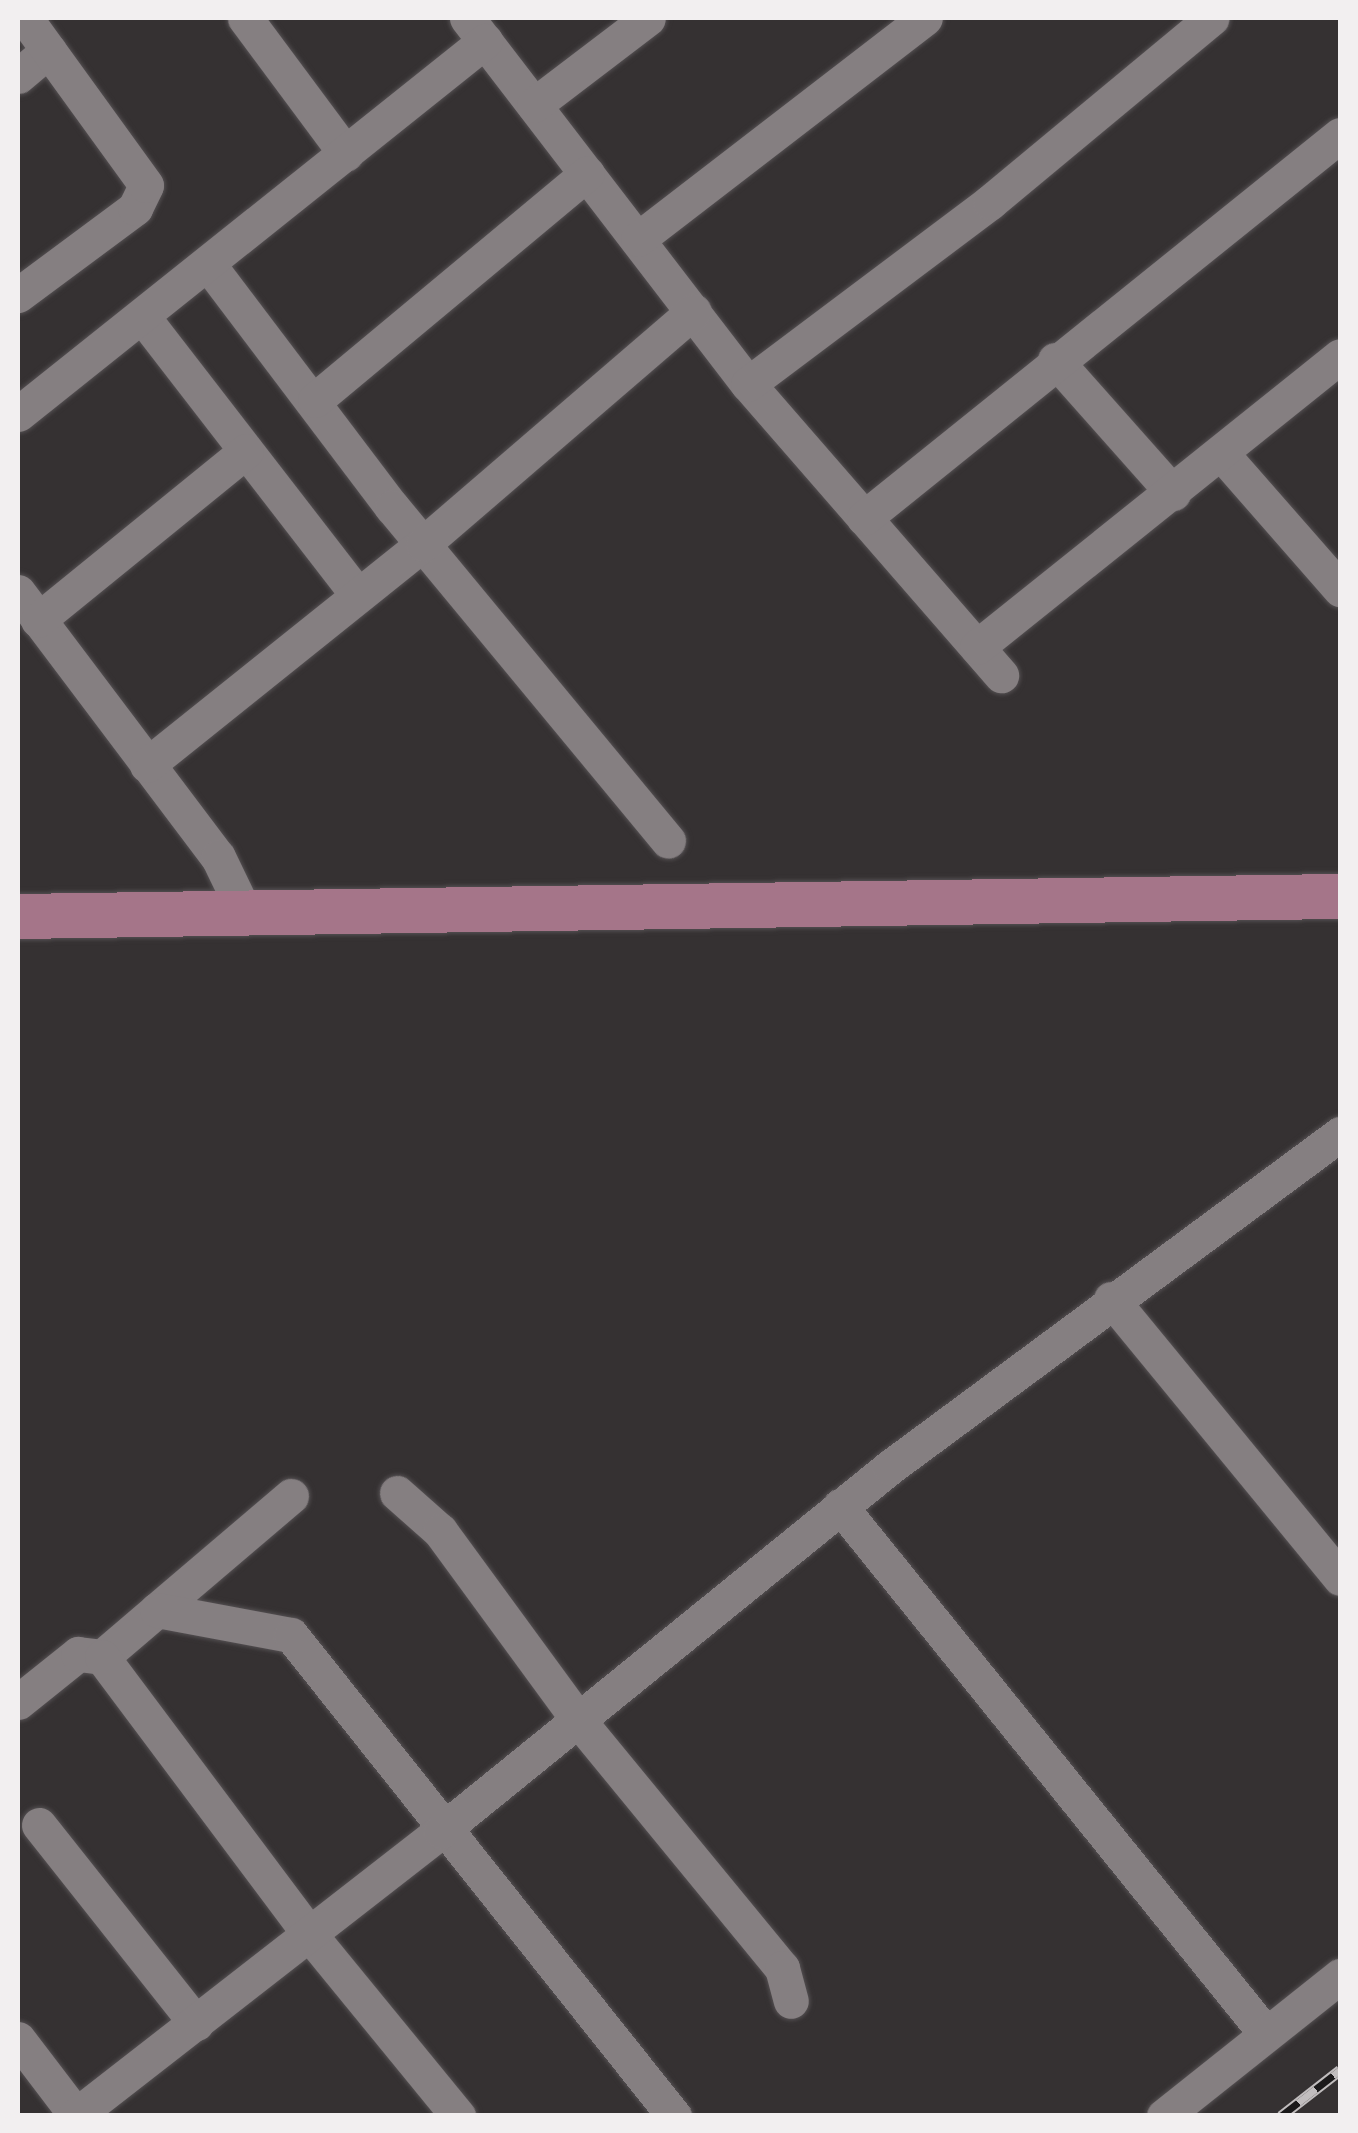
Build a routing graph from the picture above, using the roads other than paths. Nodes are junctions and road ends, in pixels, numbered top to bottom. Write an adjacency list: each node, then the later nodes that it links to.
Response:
1 (245, 18): 10 (street)
2 (648, 18): 8 (street)
3 (924, 18): 12 (street)
4 (1212, 18): 19 (street)
5 (40, 29): 7 (street); 14 (street)
6 (476, 29): 8 (street); 10 (street)
7 (18, 76)
8 (534, 105): 11 (street)
9 (1340, 135): 18 (street)
10 (346, 154): 13 (street)
11 (587, 172): 12 (street); 20 (street)
12 (638, 239): 15 (street)
13 (208, 264): 16 (street); 20 (street)
14 (18, 295)
15 (694, 311): 19 (street); 26 (street)
16 (142, 316): 21 (street); 22 (street)
17 (1340, 356): 23 (street)
18 (1055, 360): 24 (street); 25 (street)
19 (748, 384): 25 (street)
20 (315, 400): 26 (street)
21 (18, 414)
22 (246, 451): 28 (street); 29 (street)
23 (1221, 453): 24 (street); 27 (street)
24 (1172, 492): 30 (street)
25 (864, 518): 30 (street)
26 (423, 544): 28 (street); 33 (street)
27 (1340, 587)
28 (358, 596): 32 (street)
29 (28, 606): 32 (street)
30 (977, 647): 31 (street)
31 (1000, 674)
32 (147, 765): 35 (street)
33 (668, 841)
34 (1340, 896): 35 (main road)
35 (245, 913): 36 (main road)
36 (18, 916)
37 (1340, 1134): 38 (street)
38 (1111, 1299): 41 (street); 42 (street)
39 (397, 1493): 46 (street)
40 (291, 1496): 43 (street)
41 (840, 1506): 46 (street); 53 (street)
42 (1340, 1578)
43 (157, 1610): 44 (street); 48 (street)
44 (102, 1657): 45 (street); 49 (street)
45 (18, 1702)
46 (579, 1721): 48 (street); 51 (street)
47 (39, 1825): 52 (street)
48 (441, 1831): 49 (street); 57 (street)
49 (310, 1935): 52 (street); 56 (street)
50 (1340, 1976): 53 (street)
51 (791, 2002)
52 (196, 2023): 55 (street)
53 (1266, 2034): 58 (street)
54 (18, 2039): 55 (street)
55 (93, 2110)
56 (458, 2116)
57 (674, 2116)
58 (1164, 2116)

